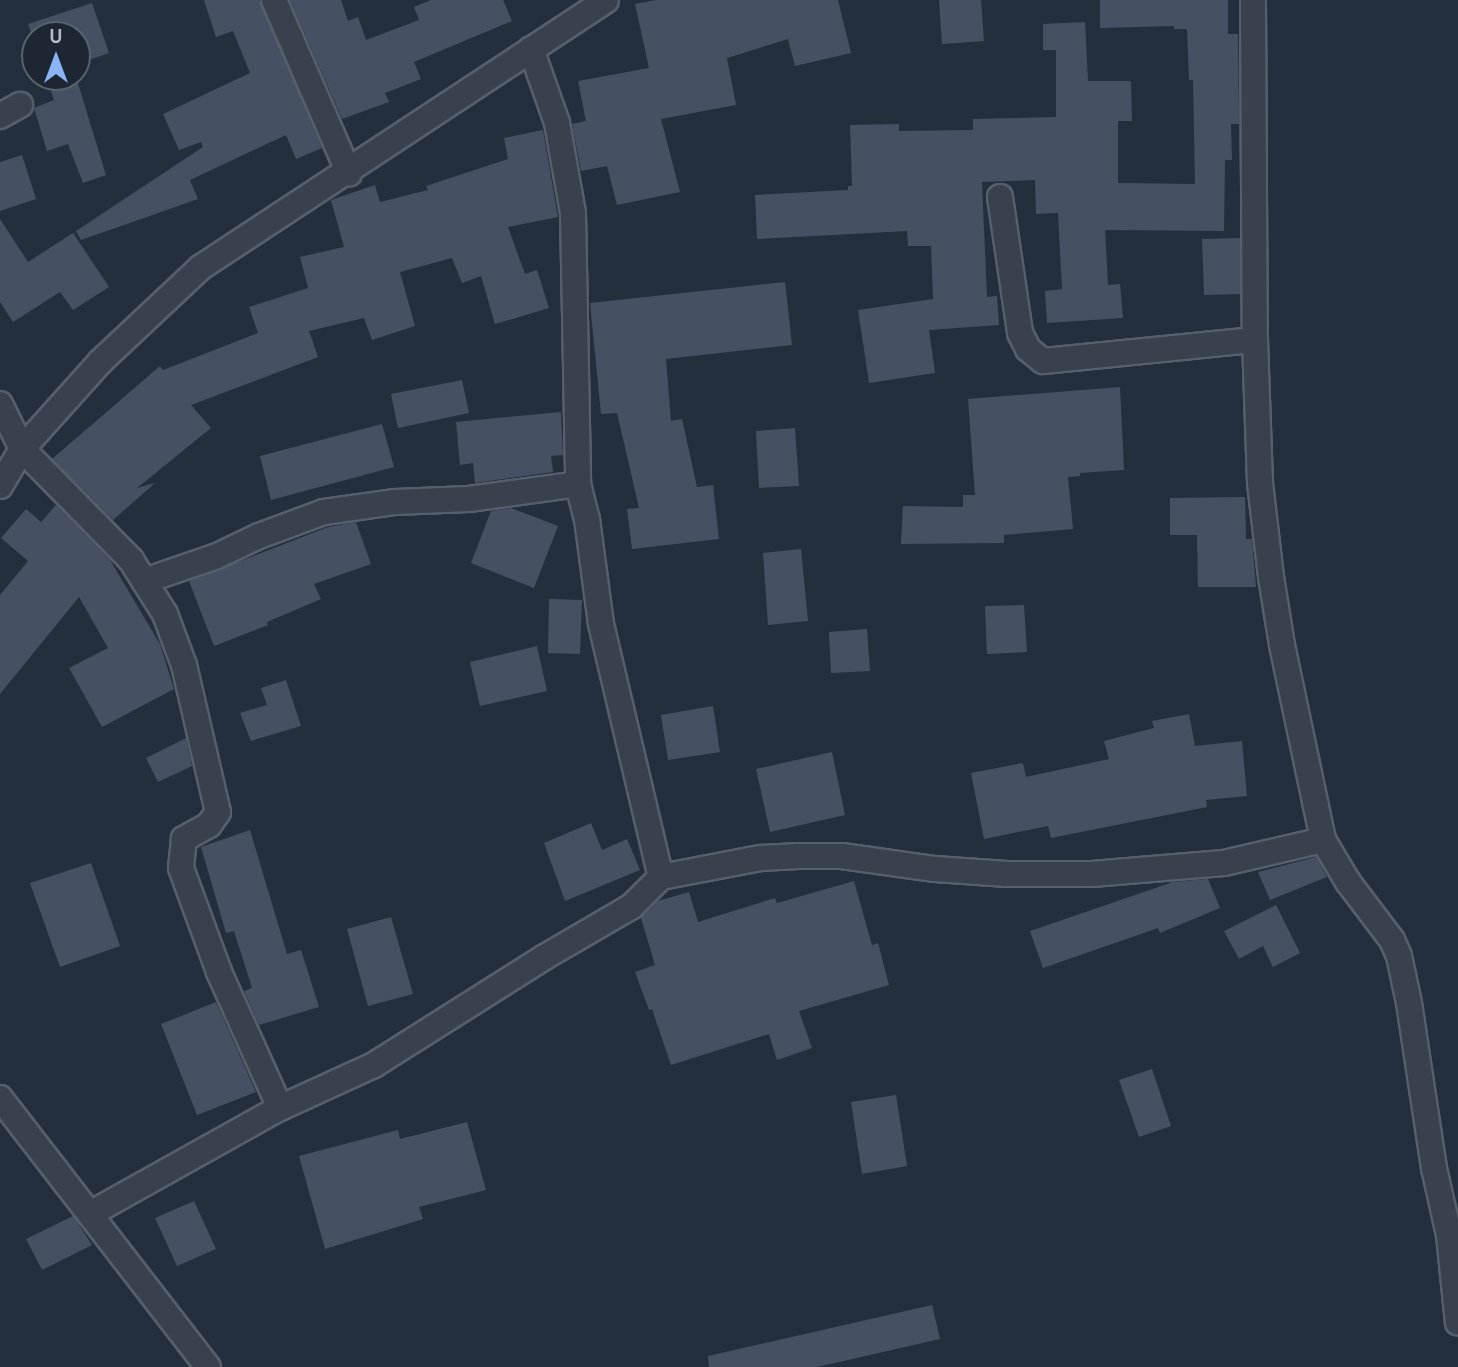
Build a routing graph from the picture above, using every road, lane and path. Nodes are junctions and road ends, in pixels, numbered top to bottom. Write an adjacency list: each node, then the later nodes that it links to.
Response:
1 (274, 0): 5 (street)
2 (606, 0): 4 (street)
3 (1253, 0): 7 (street)
4 (531, 50): 5 (street); 10 (street)
5 (349, 173): 9 (street)
6 (1000, 197): 7 (street)
7 (1255, 340): 13 (street)
8 (0, 404): 9 (street)
9 (22, 449): 11 (street); 12 (street)
10 (579, 484): 12 (street); 14 (street)
11 (0, 485)
12 (145, 581): 16 (street)
13 (1324, 840): 14 (street); 18 (street)
14 (661, 877): 16 (street)
15 (0, 1098): 17 (street)
16 (280, 1108): 17 (street)
17 (90, 1214): 19 (street)
18 (1458, 1323)
19 (208, 1367)

